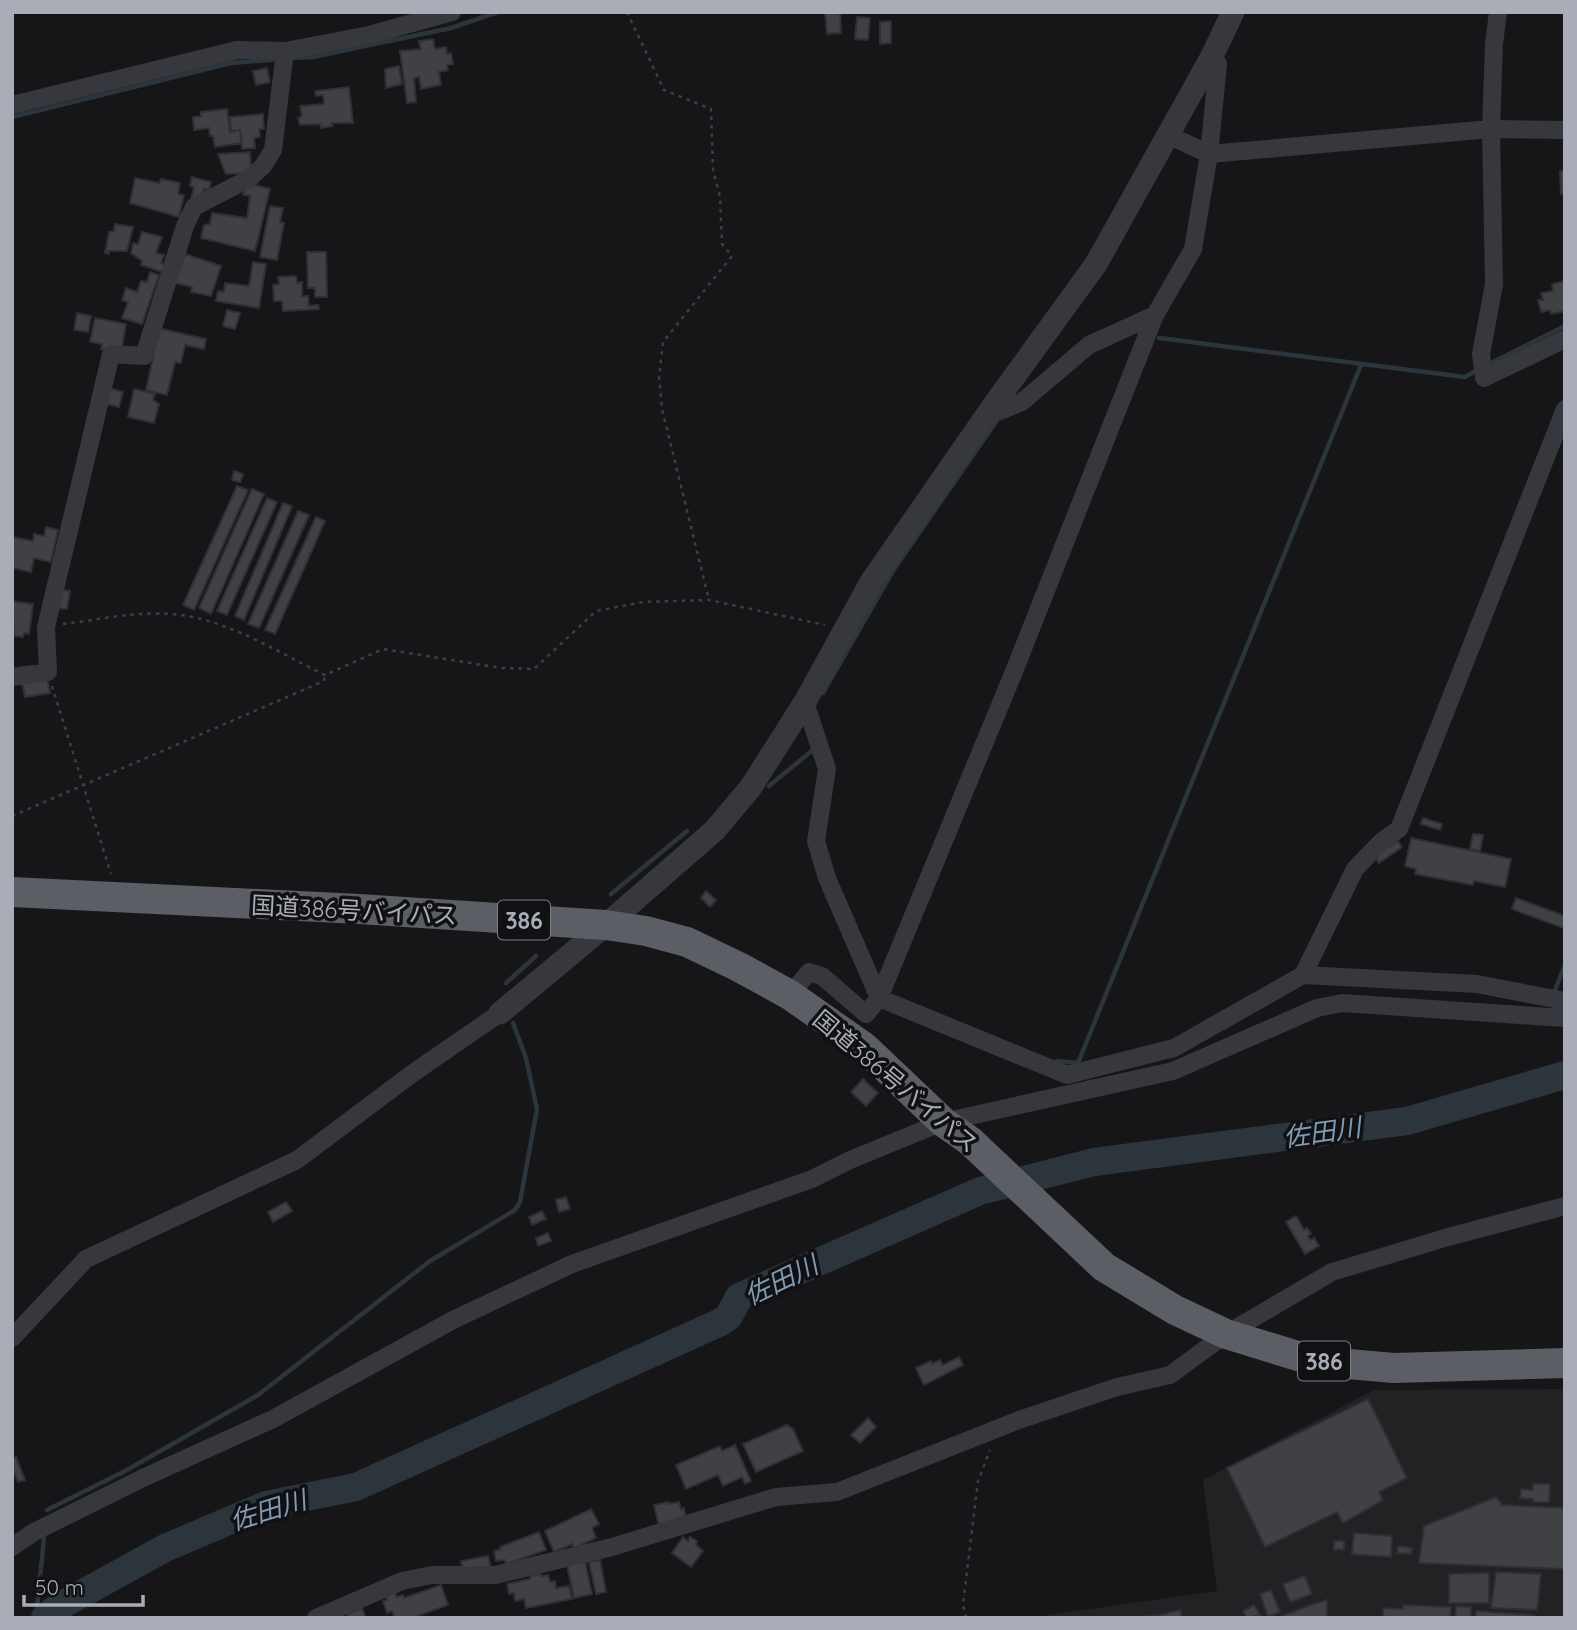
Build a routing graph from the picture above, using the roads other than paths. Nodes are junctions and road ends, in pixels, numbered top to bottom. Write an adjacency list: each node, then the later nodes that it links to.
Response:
1 (452, 12): 4 (street)
2 (1233, 12): 5 (street)
3 (1498, 12): 7 (street)
4 (285, 51): 6 (street); 15 (street)
5 (1212, 56): 9 (street); 10 (street)
6 (12, 105)
7 (1491, 129): 8 (street); 10 (street); 12 (street)
8 (1565, 130)
9 (1168, 135): 10 (street); 13 (street)
10 (1209, 154): 11 (street)
11 (1155, 315): 13 (street); 21 (street)
12 (1565, 339)
13 (993, 407): 16 (street)
14 (1565, 409): 19 (street)
15 (12, 677)
16 (805, 702): 18 (street); 21 (street)
17 (12, 892): 18 (highway, 国道386号バイパス / 386)
18 (606, 925): 20 (highway, 国道386号バイパス / 386); 23 (street)
19 (1303, 975): 21 (street); 22 (street)
20 (790, 995): 21 (street); 25 (highway, 国道386号バイパス / 386)
21 (879, 998)
22 (1565, 1001)
23 (500, 1013): 28 (street)
24 (1565, 1018): 25 (street)
25 (943, 1122): 27 (highway, 国道386号バイパス / 386); 30 (street)
26 (1565, 1206): 27 (street)
27 (1226, 1334): 29 (highway, 国道386号バイパス / 386); 31 (street)
28 (12, 1338)
29 (1565, 1363)
30 (12, 1546)
31 (316, 1618)

